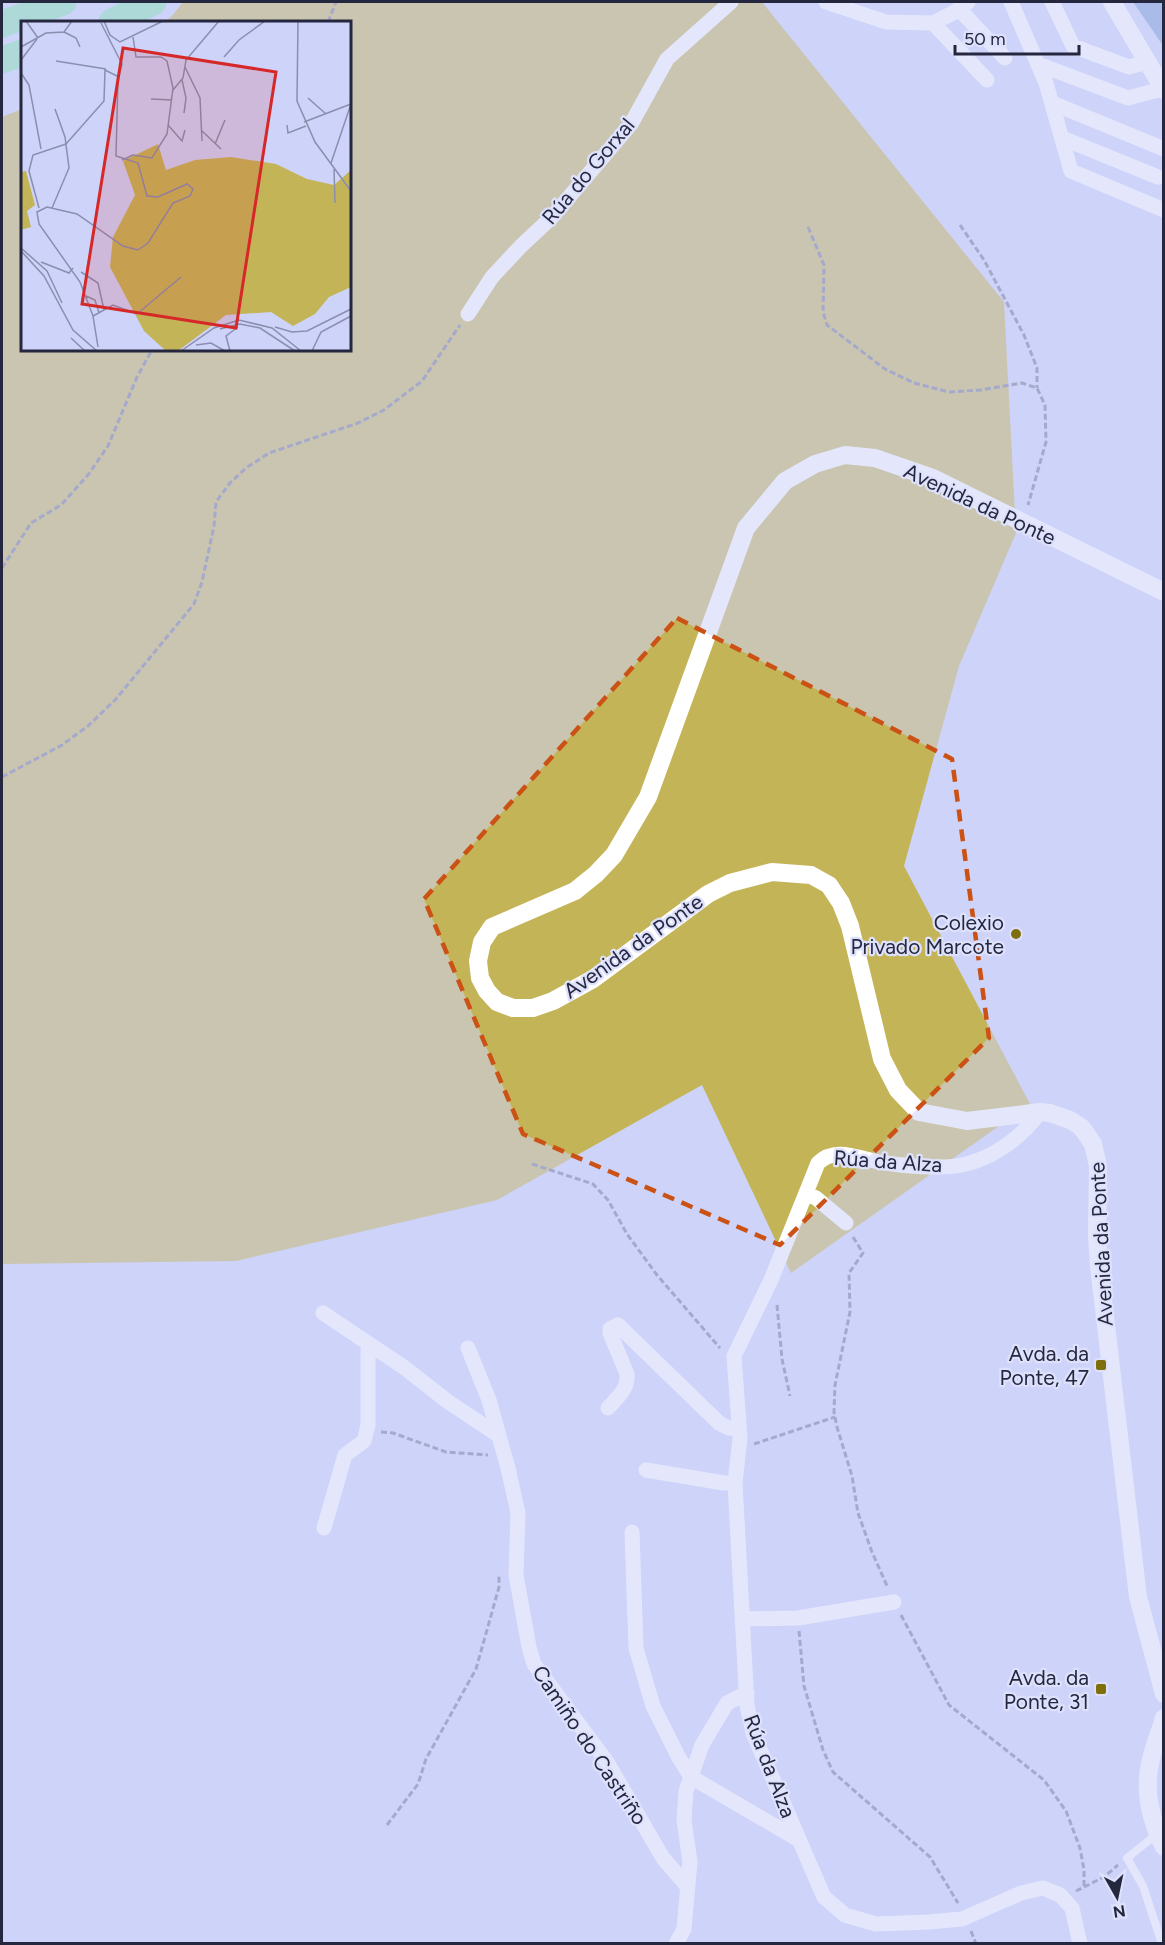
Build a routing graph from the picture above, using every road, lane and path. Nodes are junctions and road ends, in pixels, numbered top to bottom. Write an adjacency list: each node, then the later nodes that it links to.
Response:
1 (63, 2): 15 (highway)
2 (122, 2): 11 (highway)
3 (153, 2): 12 (highway)
4 (336, 2): 13 (path)
5 (731, 2): 30 (street, Rúa do Gorxal)
6 (826, 2): 14 (street)
7 (1011, 2): 20 (street)
8 (1052, 2): 19 (street)
9 (1112, 2): 19 (street)
10 (964, 5): 14 (street); 17 (street)
11 (94, 21)
12 (114, 21)
13 (328, 21)
14 (933, 23): 21 (street)
15 (2, 24)
16 (21, 53): 18 (highway)
17 (1005, 58)
18 (2, 60)
19 (1147, 62): 22 (street)
20 (1038, 64): 22 (street); 23 (street)
21 (987, 80)
22 (1163, 90)
23 (1052, 103): 24 (street); 25 (street)
24 (1062, 138): 26 (street); 27 (street)
25 (1164, 149)
26 (1158, 177)
27 (1164, 210)
28 (960, 225): 32 (path)
29 (808, 227): 32 (path)
30 (468, 314): 36 (path)
31 (151, 351): 34 (path)
32 (1037, 388): 33 (path)
33 (1023, 522): 35 (street, Avenida da Ponte); 37 (street, Avenida da Ponte)
34 (2, 568)
35 (1164, 592)
36 (2, 777)
37 (1040, 1112): 39 (street, Rúa da Alza); 63 (street, Avenida da Ponte)
38 (532, 1164): 45 (path)
39 (806, 1194): 40 (street); 41 (street, Rúa da Alza)
40 (846, 1223): 48 (path)
41 (768, 1288): 45 (street, Rúa da Alza); 46 (path)
42 (323, 1314): 43 (street)
43 (368, 1343): 50 (street); 51 (street)
44 (468, 1348): 51 (street, Camiño do Castriño)
45 (734, 1356): 49 (street, Rúa da Alza)
46 (790, 1396)
47 (608, 1408): 49 (street)
48 (835, 1418): 52 (path); 59 (path)
49 (739, 1429): 52 (street, Rúa da Alza)
50 (366, 1431): 53 (path); 56 (street)
51 (498, 1434): 53 (street, Camiño do Castriño)
52 (738, 1449): 55 (street, Rúa da Alza)
53 (504, 1455): 70 (street, Camiño do Castriño)
54 (646, 1470): 55 (street)
55 (735, 1483): 61 (street, Rúa da Alza)
56 (324, 1528)
57 (632, 1532): 65 (street)
58 (500, 1570): 66 (path)
59 (894, 1602): 60 (street); 71 (path)
60 (798, 1618): 61 (street); 73 (path)
61 (742, 1620): 62 (street, Rúa da Alza)
62 (747, 1693): 65 (street); 67 (street, Rúa da Alza)
63 (1164, 1694)
64 (1163, 1720): 68 (street)
65 (691, 1777): 67 (street, Rúa da Alza); 70 (street)
66 (387, 1825)
67 (799, 1840): 73 (street, Rúa da Alza)
68 (1160, 1840): 69 (lane)
69 (1127, 1858): 71 (path); 77 (lane)
70 (688, 1887): 74 (street)
71 (1084, 1887): 72 (path)
72 (1060, 1895): 73 (street, Rúa da Alza); 76 (street)
73 (966, 1917): 75 (path)
74 (676, 1944)
75 (976, 1944)
76 (1080, 1944)
77 (1162, 1944)

